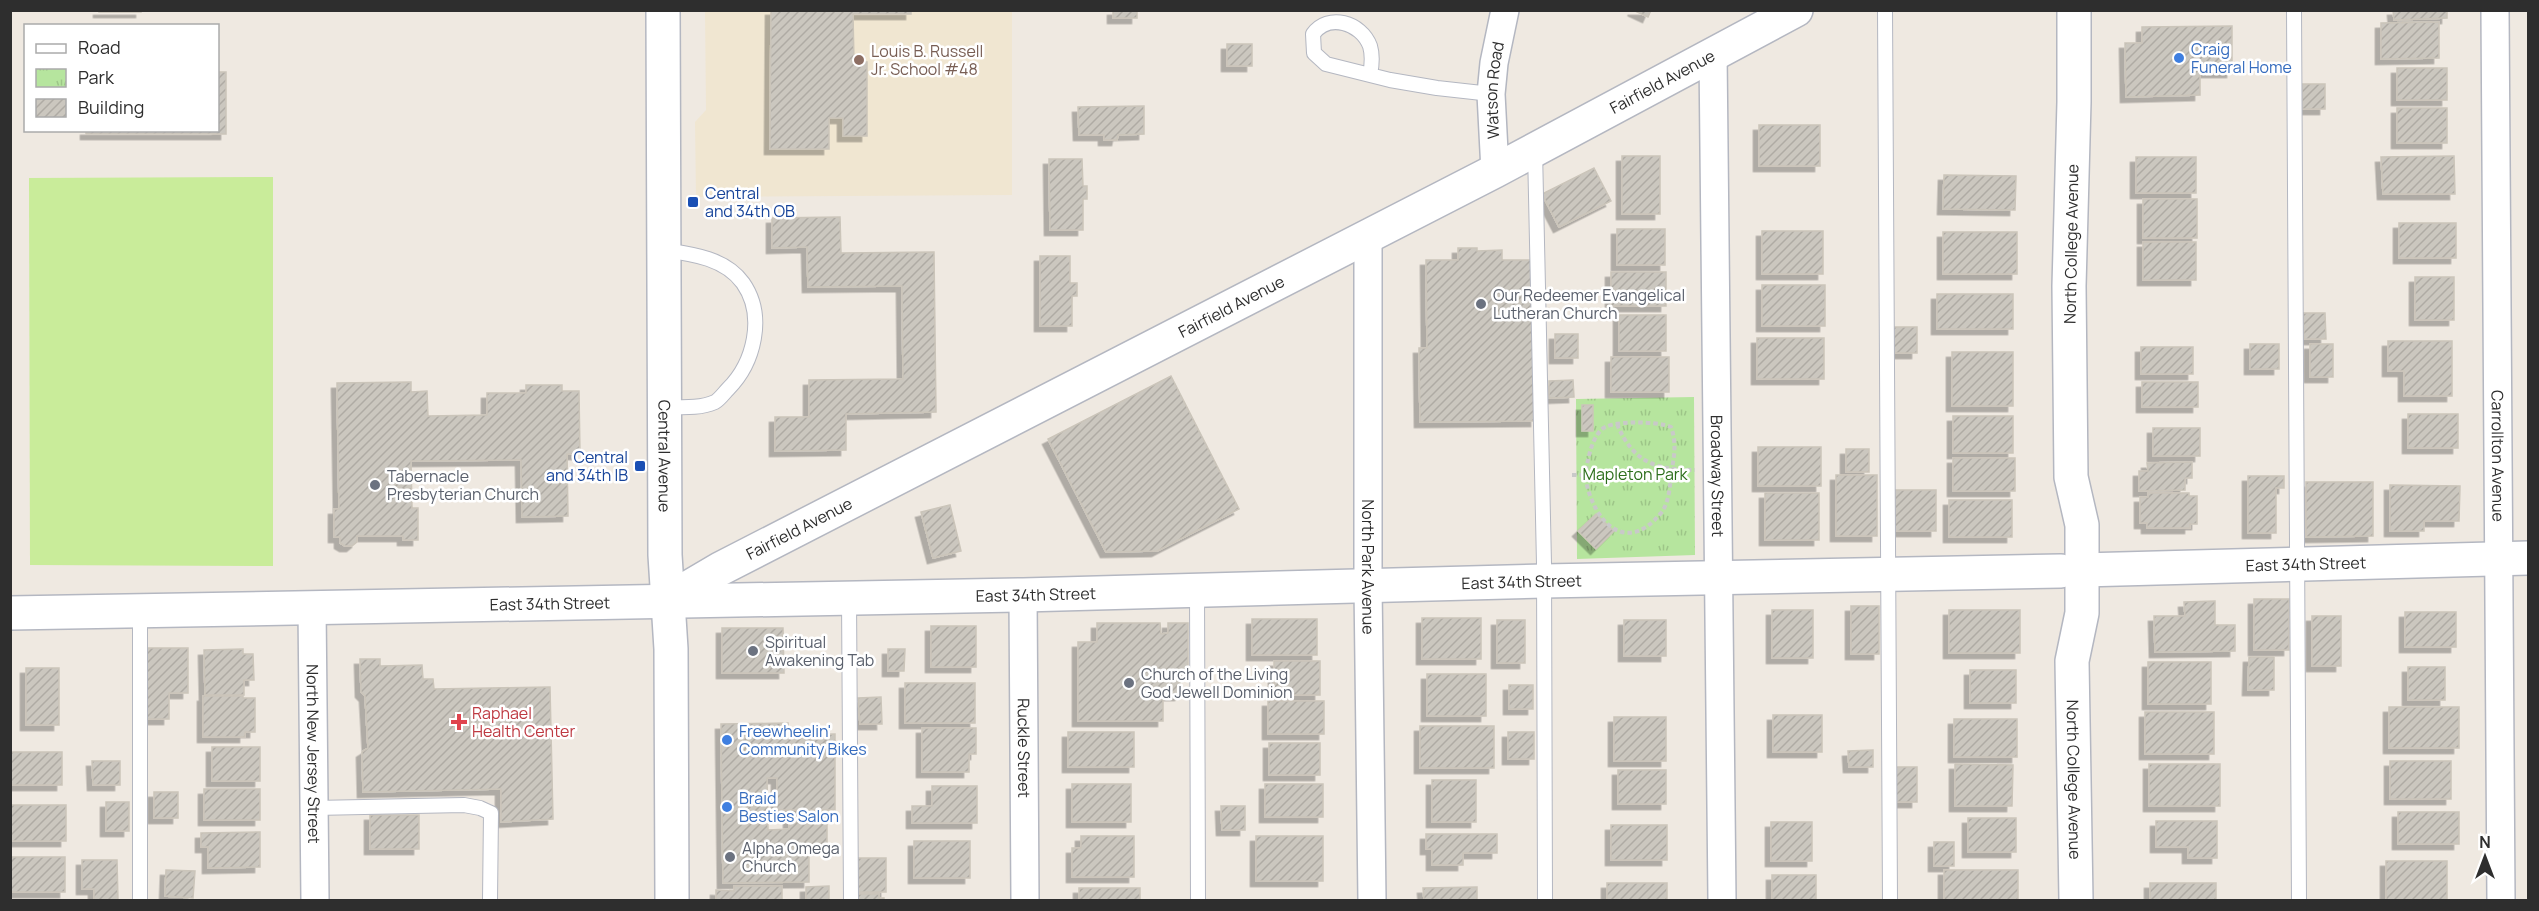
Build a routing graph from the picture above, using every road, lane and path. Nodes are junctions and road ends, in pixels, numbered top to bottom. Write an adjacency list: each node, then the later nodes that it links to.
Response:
1 (663, 10): 14 (street, Central Avenue)
2 (1505, 10): 10 (street, Watson Road)
3 (1796, 10): 8 (street, Fairfield Avenue)
4 (1885, 10): 24 (lane)
5 (2074, 10): 23 (street, North College Avenue)
6 (2294, 10): 22 (lane)
7 (2495, 10): 21 (street, Carrollton Avenue)
8 (1713, 53): 11 (street, Fairfield Avenue); 25 (street, Broadway Street)
9 (1370, 75): 9 (lane); 10 (lane)
10 (1491, 94): 12 (street, Watson Road)
11 (1535, 148): 12 (street, Fairfield Avenue); 26 (lane)
12 (1495, 171): 13 (street, Fairfield Avenue)
13 (1368, 234): 27 (street, North Park Avenue); 31 (street, Fairfield Avenue)
14 (664, 250): 15 (street, Central Avenue); 15 (lane)
15 (664, 407): 31 (street, Central Avenue)
16 (1617, 424): 17 (path); 17 (path); 20 (path)
17 (1672, 470): 18 (path); 20 (path)
18 (1697, 470)
19 (1572, 475): 20 (path)
20 (1585, 475)
21 (2514, 558): 22 (street, East 34th Street); 49 (street, Carrollton Avenue)
22 (2298, 564): 23 (street, East 34th Street); 48 (lane)
23 (2071, 570): 24 (street, East 34th Street); 47 (street, North College Avenue)
24 (1889, 573): 25 (street, East 34th Street); 46 (lane)
25 (1718, 577): 26 (street, East 34th Street); 45 (street, Broadway Street)
26 (1544, 581): 27 (street, East 34th Street); 44 (lane)
27 (1368, 586): 28 (street, East 34th Street); 43 (street, North Park Avenue)
28 (1197, 590): 29 (street, East 34th Street); 42 (lane)
29 (1023, 595): 30 (street, East 34th Street); 41 (street, Ruckle Street)
30 (849, 598): 31 (street, East 34th Street); 40 (lane)
31 (668, 600): 32 (street, East 34th Street); 39 (street, Central Avenue)
32 (312, 607): 33 (street, East 34th Street); 35 (street, North New Jersey Street)
33 (140, 610): 34 (street, East 34th Street); 36 (lane)
34 (10, 613)
35 (314, 808): 37 (street, North New Jersey Street); 38 (lane)
36 (140, 900)
37 (315, 900)
38 (490, 900)
39 (672, 900)
40 (850, 900)
41 (1025, 900)
42 (1198, 900)
43 (1372, 900)
44 (1545, 900)
45 (1722, 900)
46 (1890, 900)
47 (2076, 900)
48 (2299, 900)
49 (2501, 900)

